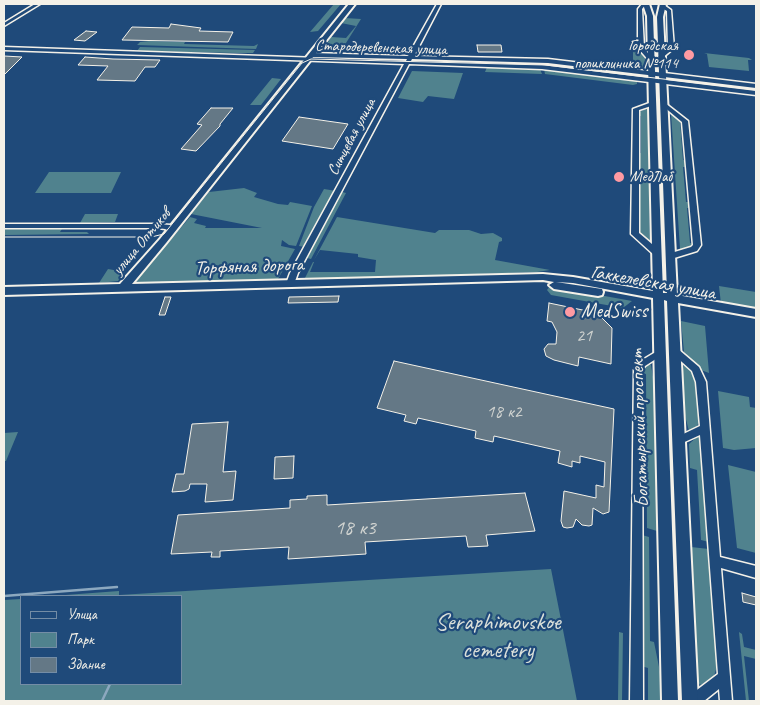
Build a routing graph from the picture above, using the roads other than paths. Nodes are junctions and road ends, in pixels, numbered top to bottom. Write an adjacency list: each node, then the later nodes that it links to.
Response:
1 (36, 4): 7 (street)
2 (344, 4): 9 (main road, улица Оптиков)
3 (352, 4): 9 (main road, улица Оптиков)
4 (439, 4): 11 (street, Ситцевая улица)
5 (645, 4): 12 (main road, Богатырский проспект)
6 (662, 5): 10 (main road, Богатырский проспект); 10 (street)
7 (4, 24)
8 (4, 48): 9 (street, Стародеревенская улица)
9 (306, 57): 11 (street, Стародеревенская улица); 19 (main road, улица Оптиков)
10 (662, 57): 13 (main road, Богатырский проспект)
11 (409, 60): 12 (street, Стародеревенская улица); 25 (street, Ситцевая улица)
12 (651, 77): 13 (street, Стародеревенская улица); 16 (main road, Богатырский проспект)
13 (663, 78): 14 (street, Стародеревенская улица); 15 (street, Стародеревенская улица); 17 (main road, Богатырский проспект)
14 (756, 86)
15 (756, 93)
16 (652, 104): 20 (main road, Богатырский проспект); 20 (street)
17 (665, 105): 21 (main road, Богатырский проспект); 21 (street)
18 (4, 226): 19 (street)
19 (167, 230): 26 (main road, улица Оптиков)
20 (656, 252): 28 (main road, Богатырский проспект)
21 (671, 256): 29 (main road, Богатырский проспект)
22 (495, 279): 23 (main road, Торфяная дорога); 24 (main road, Торфяная дорога); 25 (main road, Торфяная дорога)
23 (573, 280): 28 (main road, Гаккелевская улица)
24 (544, 283): 28 (main road, Гаккелевская улица)
25 (290, 284): 26 (main road, Торфяная дорога)
26 (122, 289): 27 (main road, Торфяная дорога)
27 (4, 291)
28 (657, 299): 29 (main road, Гаккелевская улица); 33 (main road, Богатырский проспект)
29 (673, 302): 30 (main road, Гаккелевская улица); 31 (main road, Гаккелевская улица); 32 (main road, Богатырский проспект)
30 (756, 313)
31 (756, 321)
32 (675, 351): 34 (street); 35 (main road, Богатырский проспект)
33 (659, 353): 39 (street); 40 (main road, Богатырский проспект)
34 (704, 428): 35 (street, Богатырский проспект); 36 (street)
35 (678, 441): 41 (main road, Богатырский проспект)
36 (714, 561): 37 (street); 38 (street)
37 (756, 572)
38 (724, 677): 41 (street); 42 (street)
39 (636, 701)
40 (670, 701)
41 (692, 701)
42 (726, 701)

